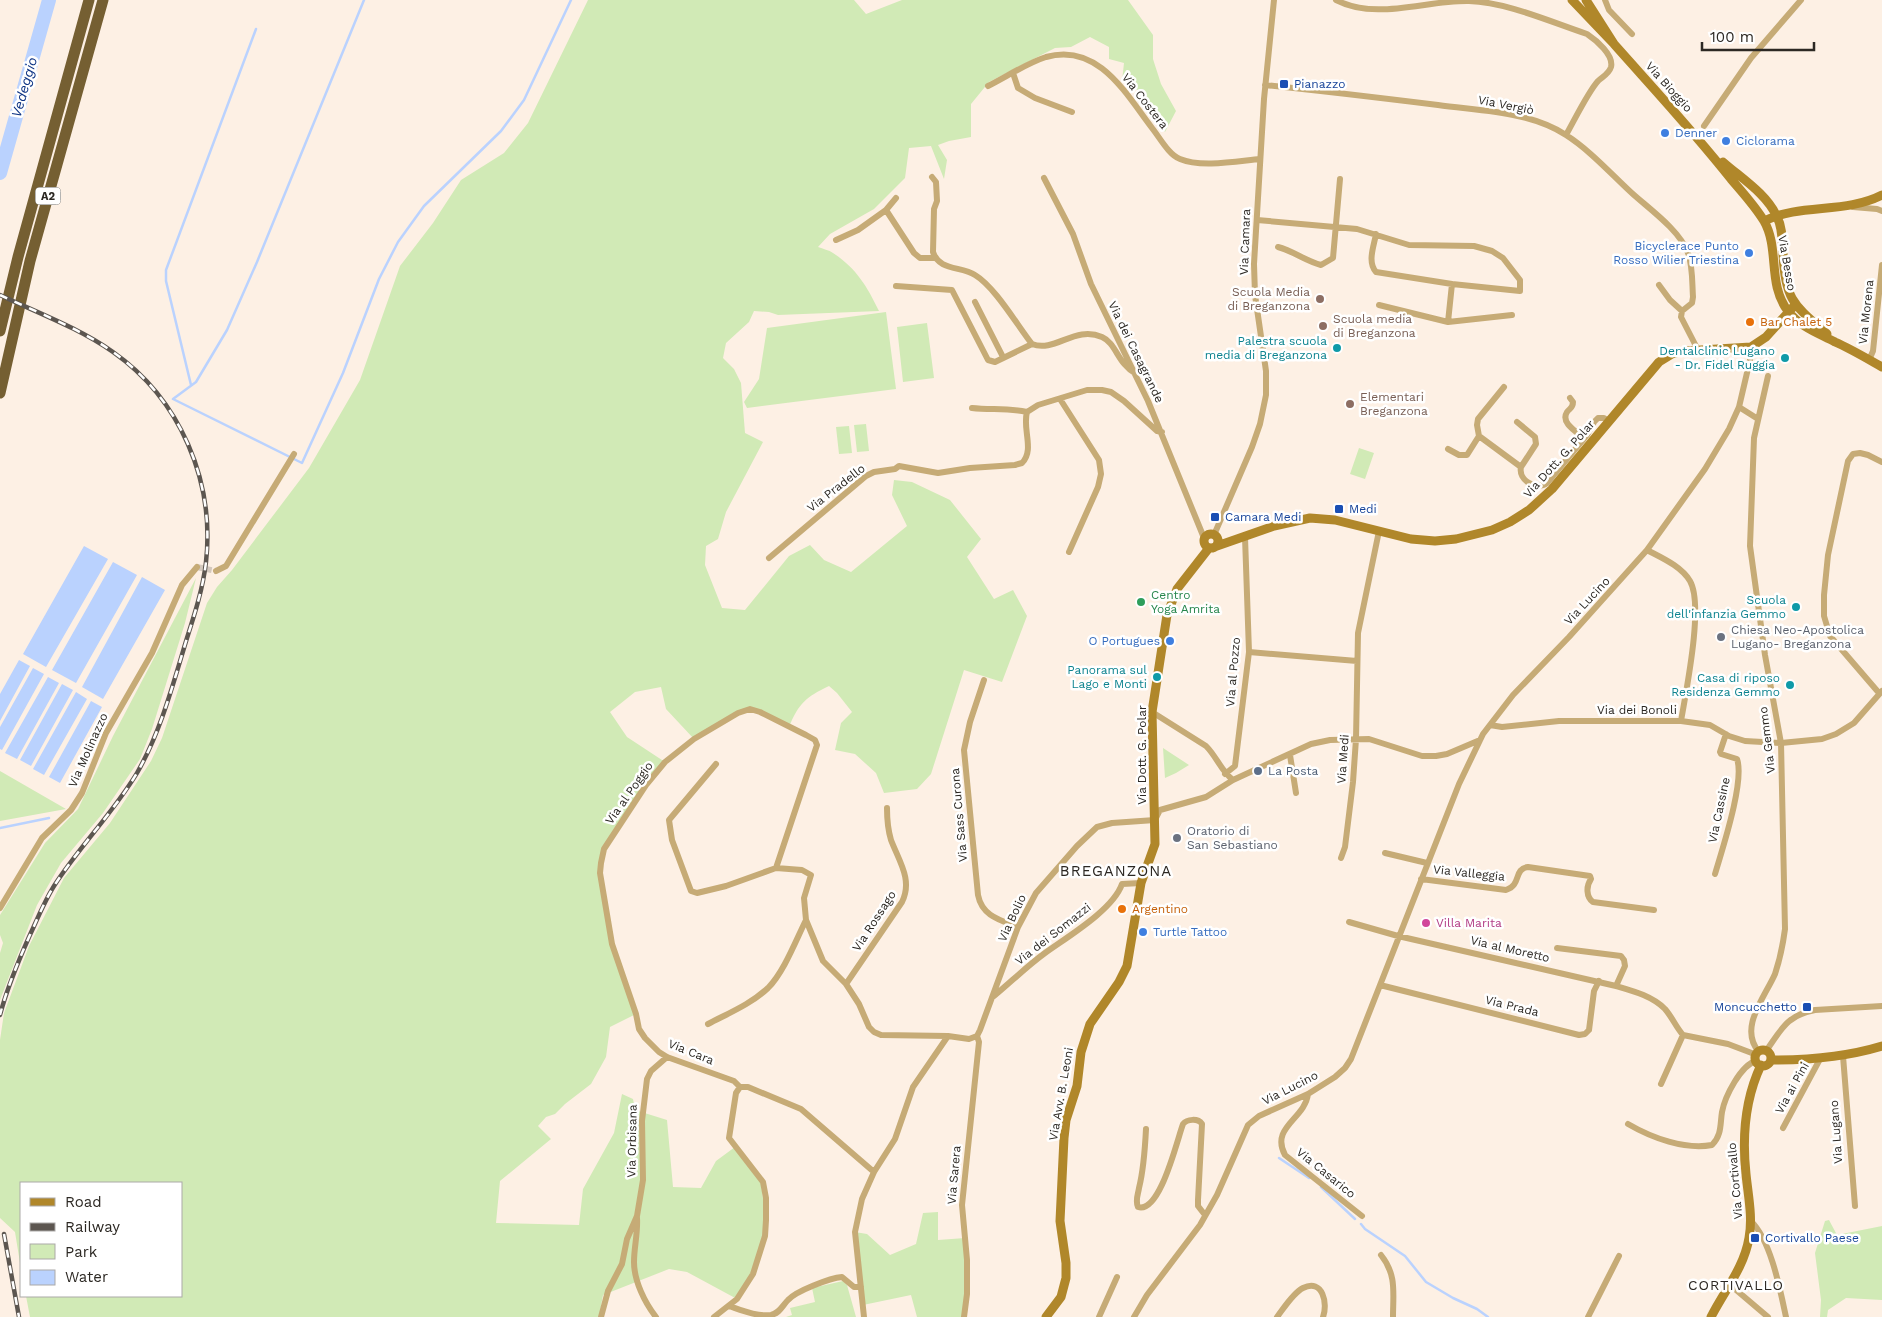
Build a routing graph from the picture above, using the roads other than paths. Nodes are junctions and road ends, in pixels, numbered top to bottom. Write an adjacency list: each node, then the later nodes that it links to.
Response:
1 (89, 0): 45 (highway, A2)
2 (102, 0): 55 (highway, A2)
3 (1274, 0): 12 (street, Via Camara)
4 (1336, 0): 16 (street)
5 (1572, 0): 10 (street, Via Bioggio)
6 (1586, 0): 10 (street, Via Bioggio)
7 (1605, 0): 9 (street)
8 (1801, 0): 15 (street)
9 (1632, 34)
10 (1614, 44): 17 (street, Via Bioggio)
11 (1013, 73): 13 (street, Via Costera); 14 (street); 18 (street, Via Costera)
12 (1265, 85): 16 (street, Via Vergiò); 18 (street, Via Camara)
13 (988, 86)
14 (1072, 112)
15 (1704, 126)
16 (1566, 135): 42 (street, Via Vergiò)
17 (1706, 147): 27 (street, Via Bioggio); 29 (street, Via Bioggio)
18 (1260, 159): 28 (street, Via Camara)
19 (932, 178): 34 (street)
20 (1044, 178): 52 (street, Via dei Casagrande)
21 (1340, 179): 30 (street)
22 (1882, 195): 24 (street)
23 (896, 198): 25 (street)
24 (1847, 206): 26 (street); 27 (street)
25 (886, 210): 32 (street); 34 (street)
26 (1882, 211)
27 (1776, 215): 29 (street); 41 (street, Via Besso)
28 (1256, 220): 30 (street); 72 (street, Via Camara)
29 (1764, 221): 41 (street, Via Besso)
30 (1336, 228): 31 (street); 33 (street)
31 (1376, 234): 36 (street); 36 (street)
32 (836, 240)
33 (1278, 247)
34 (935, 258): 46 (street)
35 (1882, 265): 50 (street, Via Morena)
36 (1452, 284): 44 (street)
37 (1659, 285): 42 (street)
38 (896, 286): 49 (street)
39 (975, 302): 49 (street)
40 (1379, 305): 44 (street)
41 (1791, 308): 47 (street); 50 (street, Via Besso)
42 (1682, 311): 48 (street)
43 (1512, 315): 44 (street)
44 (1448, 322)
45 (0, 331)
46 (1032, 344): 49 (street); 52 (street)
47 (1751, 347): 48 (street, Via Dott. G. Polar); 58 (street, Via Lucino)
48 (1698, 350): 62 (street, Via Dott. G. Polar)
49 (1003, 358)
50 (1869, 360): 51 (street, Via Besso)
51 (1882, 367)
52 (1136, 374): 64 (street, Via dei Casagrande)
53 (1768, 376): 61 (street, Via Gemmo)
54 (1504, 386): 65 (street)
55 (0, 393)
56 (1570, 398): 66 (street)
57 (1060, 399): 60 (street); 64 (street); 77 (street)
58 (1738, 407): 61 (street); 76 (street, Via Lucino)
59 (972, 408): 60 (street)
60 (1027, 412): 78 (street, Via Pradello)
61 (1758, 419): 91 (street, Via Gemmo)
62 (1609, 421): 66 (street); 71 (street, Via Dott. G. Polar)
63 (1517, 422): 70 (street)
64 (1162, 432): 74 (street, Via dei Casagrande)
65 (1479, 436): 67 (street); 70 (street)
66 (1584, 438): 70 (street)
67 (1448, 449)
68 (294, 454): 80 (street)
69 (1882, 462): 84 (street)
70 (1521, 467)
71 (1379, 531): 73 (street, Via Dott. G. Polar); 82 (street, Via Medi)
72 (1214, 535): 74 (street); 75 (street)
73 (1246, 537): 75 (street, Via Dott. G. Polar); 81 (street, Via al Pozzo)
74 (1204, 538): 75 (street)
75 (1213, 547): 85 (street, Via Dott. G. Polar)
76 (1647, 550): 86 (street); 87 (street, Via Lucino)
77 (1069, 552)
78 (770, 558)
79 (197, 567): 107 (street, Via Molinazzo)
80 (216, 571)
81 (1248, 652): 82 (street); 94 (street, Via al Pozzo)
82 (1357, 661): 89 (street, Via Medi)
83 (984, 680): 111 (street, Via Sass Curona)
84 (1880, 692): 91 (street, Via dei Bonoli)
85 (1152, 712): 94 (street); 98 (street, Via Dott. G. Polar)
86 (1681, 721): 87 (street, Via dei Bonoli); 88 (street, Via dei Bonoli)
87 (1490, 725): 90 (street, Via Lucino)
88 (1726, 734): 91 (street, Via dei Bonoli); 104 (street, Via Cassine)
89 (1356, 739): 90 (street); 92 (street); 100 (street, Via Medi)
90 (1480, 740): 101 (street, Via Lucino)
91 (1781, 743): 127 (street, Via Gemmo)
92 (1290, 755): 95 (street); 96 (street)
93 (716, 764): 102 (street)
94 (1225, 774): 95 (street)
95 (1233, 780): 98 (street)
96 (1296, 793)
97 (888, 808): 115 (street, Via Rossago)
98 (1155, 820): 106 (street, Via Dott. G. Polar); 111 (street, Via Bolio)
99 (1386, 853): 101 (street)
100 (1342, 858)
101 (1427, 863): 105 (street, Via Lucino)
102 (776, 868): 103 (street, Via al Poggio); 109 (street)
103 (600, 873): 126 (street, Via Cara)
104 (1715, 874)
105 (1421, 879): 108 (street, Via Valleggia); 112 (street, Via Lucino)
106 (1142, 883): 118 (street, Via dei Somazzi); 152 (street, Via Avv. B. Leoni)
107 (0, 908)
108 (1654, 910)
109 (806, 920): 115 (street); 120 (street)
110 (1349, 922): 112 (street, Via al Moretto)
111 (1018, 927): 118 (street, Via Bolio)
112 (1398, 936): 114 (street, Via al Moretto); 116 (street, Via Lucino)
113 (1557, 948): 117 (street, Via al Moretto)
114 (1599, 981): 116 (street, Via Prada); 117 (street, Via al Moretto)
115 (846, 984): 122 (street)
116 (1380, 985): 131 (street, Via Lucino)
117 (1616, 986): 121 (street, Via al Moretto)
118 (993, 997): 123 (street, Via Bolio)
119 (1882, 1006): 127 (street, Via Cortivallo)
120 (708, 1024)
121 (1682, 1035): 127 (street); 129 (street)
122 (948, 1036): 123 (street); 135 (street)
123 (976, 1036): 151 (street, Via Sarera)
124 (1882, 1046): 125 (street)
125 (1843, 1056): 128 (street); 136 (street, Via Lugano)
126 (667, 1057): 130 (street, Via Cara); 138 (street, Via Orbisana)
127 (1760, 1057): 128 (street); 132 (street); 140 (street, Via Cortivallo)
128 (1820, 1059): 133 (street, Via ai Pini)
129 (1661, 1084)
130 (740, 1087): 135 (street, Via Cara); 146 (street)
131 (1308, 1094): 137 (street, Via Lucino); 139 (street, Via Casarico)
132 (1628, 1124)
133 (1782, 1128)
134 (1146, 1129): 137 (street)
135 (874, 1172): 145 (street)
136 (1855, 1206)
137 (1205, 1215): 154 (street, Via Lucino)
138 (637, 1216): 147 (street, Via Orbisana); 148 (street)
139 (1362, 1216)
140 (1751, 1221): 144 (street, Via Cortivallo); 161 (street)
141 (1381, 1255): 157 (street)
142 (1619, 1256): 158 (street)
143 (1117, 1277): 153 (street)
144 (1730, 1286): 159 (street, Via Cortivallo); 160 (street)
145 (861, 1287): 146 (street); 150 (street)
146 (729, 1306): 149 (street)
147 (601, 1317)
148 (656, 1317)
149 (714, 1317)
150 (864, 1317)
151 (964, 1317)
152 (1046, 1317)
153 (1099, 1317)
154 (1134, 1317)
155 (1277, 1317): 156 (street)
156 (1324, 1317)
157 (1393, 1317)
158 (1588, 1317)
159 (1710, 1317)
160 (1768, 1317)
161 (1786, 1317)

